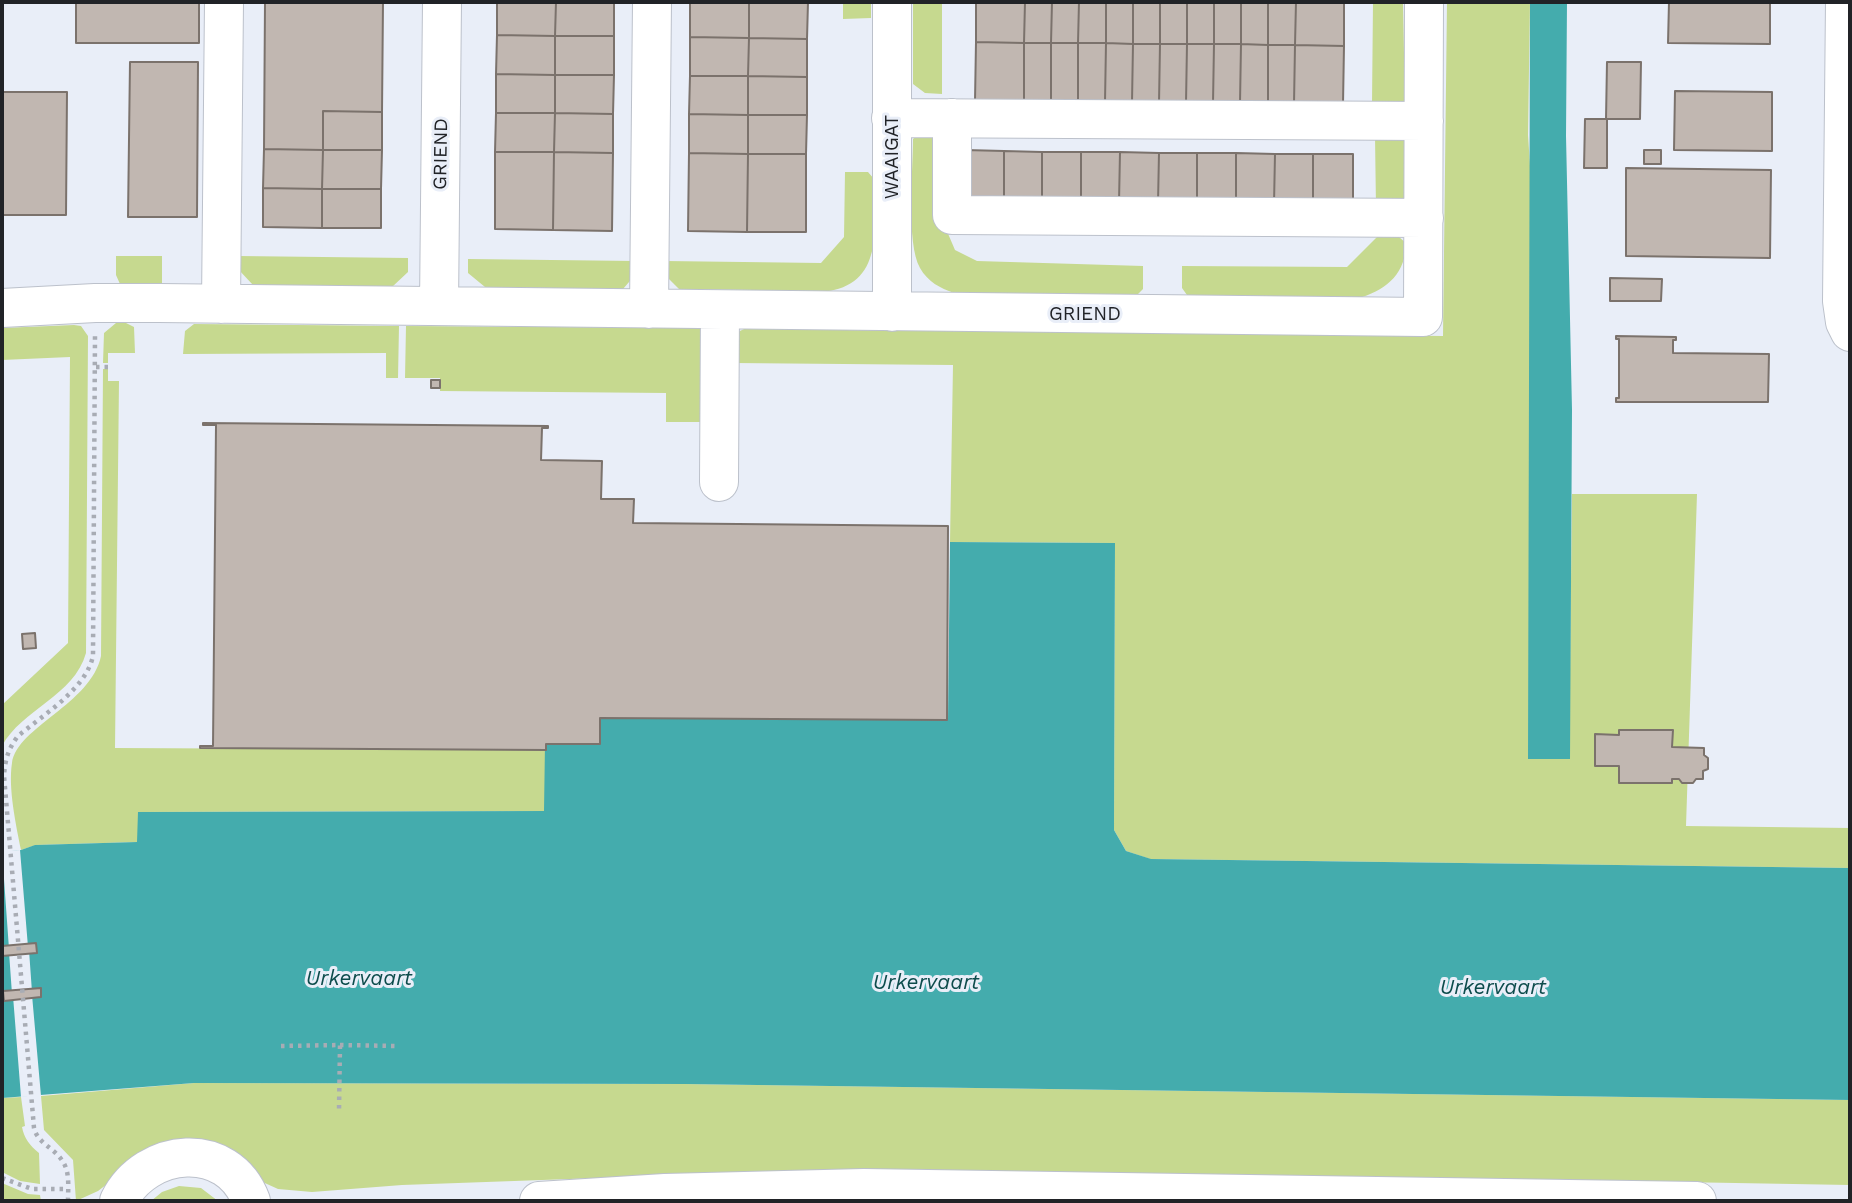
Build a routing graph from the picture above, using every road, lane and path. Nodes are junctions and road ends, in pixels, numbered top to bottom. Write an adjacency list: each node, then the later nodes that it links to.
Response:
1 (224, 2): 11 (street)
2 (442, 2): 12 (street, GRIEND)
3 (652, 2): 14 (street)
4 (892, 2): 7 (street, WAAIGAT)
5 (1424, 2): 9 (street, GRIEND)
6 (1845, 2): 18 (street)
7 (891, 118): 8 (street); 16 (street, WAAIGAT)
8 (952, 118): 9 (street); 10 (street)
9 (1424, 121): 10 (street, GRIEND)
10 (1424, 218): 16 (street, GRIEND)
11 (221, 304): 12 (street, GRIEND); 13 (street, GRIEND)
12 (439, 306): 14 (street, GRIEND)
13 (2, 308)
14 (649, 309): 15 (street, GRIEND)
15 (720, 310): 16 (street, GRIEND); 21 (street)
16 (892, 312)
17 (95, 325): 19 (path)
18 (1850, 332)
19 (96, 367): 20 (path); 27 (path)
20 (108, 367)
21 (719, 482)
22 (340, 1045): 23 (path); 24 (path); 25 (path)
23 (282, 1046)
24 (396, 1046)
25 (339, 1111)
26 (2, 1178): 27 (path)
27 (68, 1189): 29 (path)
28 (257, 1199): 30 (street)
29 (68, 1201)
30 (118, 1201)
31 (539, 1201): 32 (street)
32 (1697, 1201)

